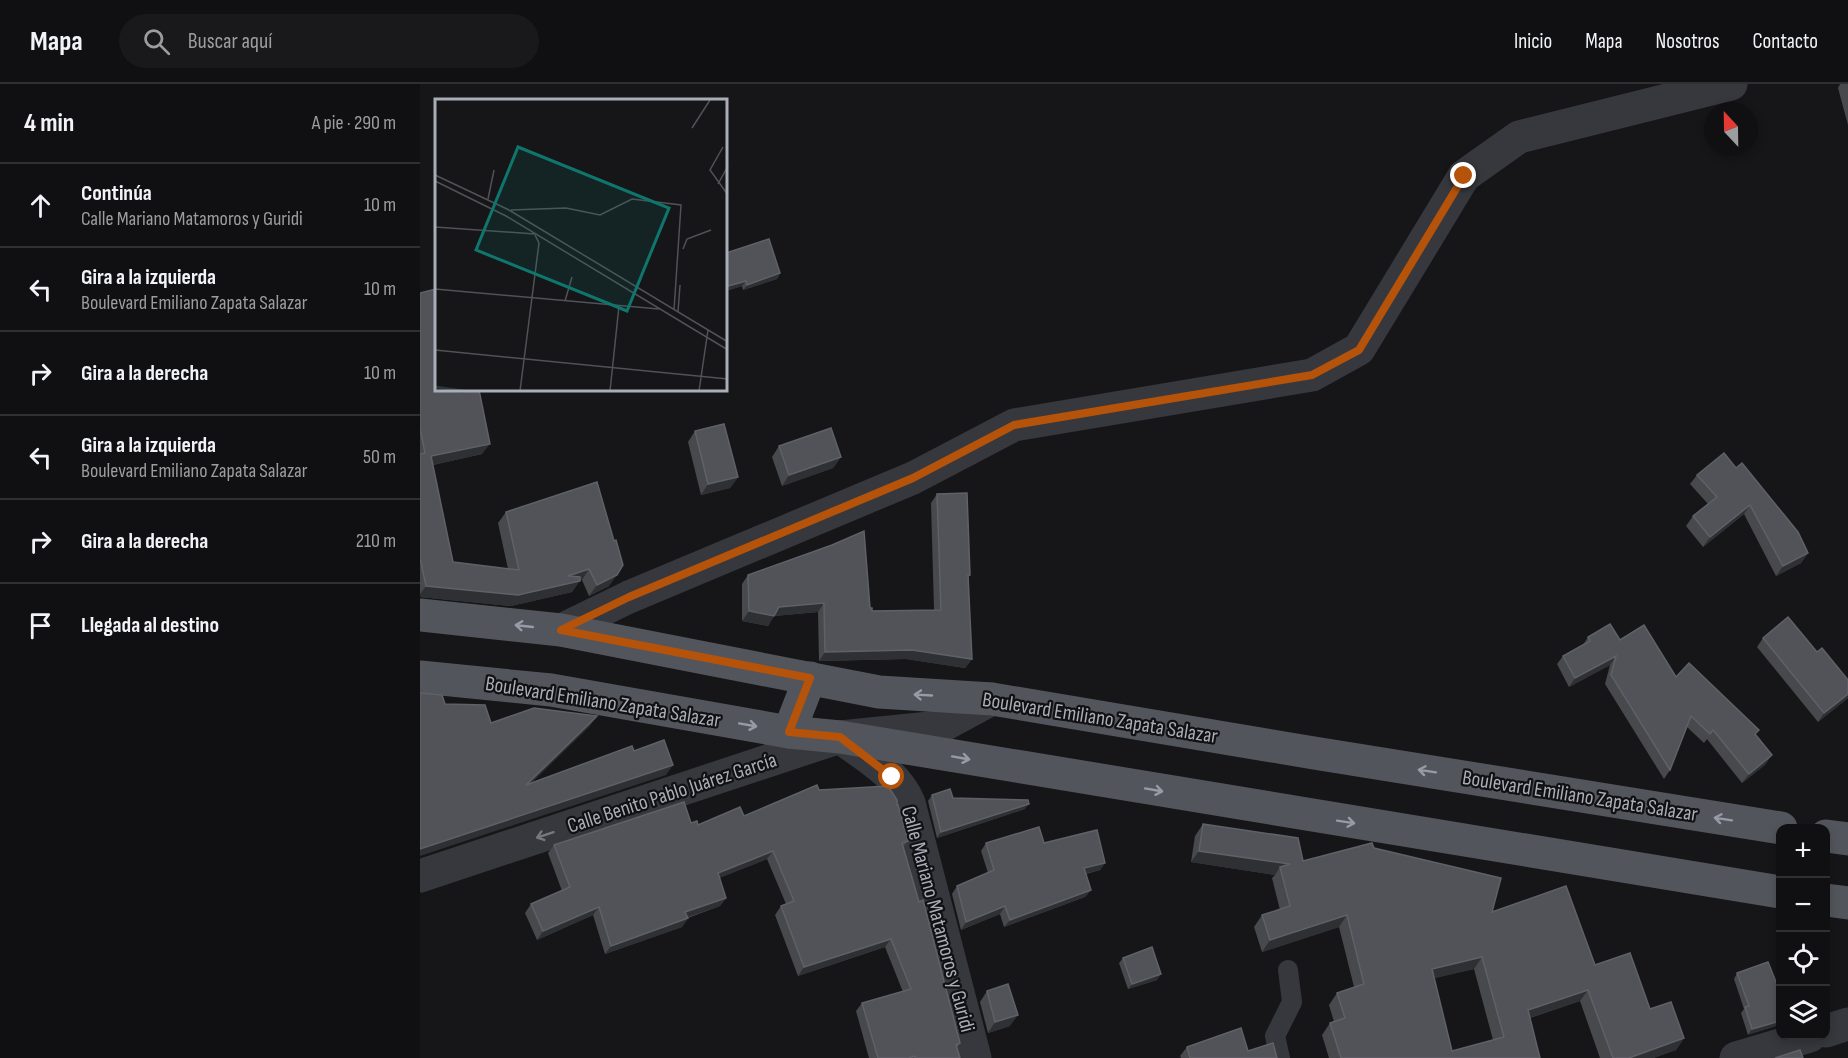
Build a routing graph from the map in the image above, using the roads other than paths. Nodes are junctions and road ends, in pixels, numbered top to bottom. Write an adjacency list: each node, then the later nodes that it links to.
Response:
1 (1731, 84): 3 (street)
2 (420, 615): 3 (main road, Boulevard Emiliano Zapata Salazar, one-way to 2)
3 (561, 630): 5 (main road, Boulevard Emiliano Zapata Salazar)
4 (420, 677): 7 (main road, Boulevard Emiliano Zapata Salazar, one-way to 7)
5 (810, 678): 6 (main road, Boulevard Emiliano Zapata Salazar, one-way to 5); 7 (main road)
6 (992, 699): 8 (street, Calle Benito Pablo Juárez García); 9 (main road, Boulevard Emiliano Zapata Salazar, one-way to 6)
7 (789, 732): 8 (main road, Boulevard Emiliano Zapata Salazar)
8 (840, 737): 12 (street, Calle Benito Pablo Juárez García, one-way to 12); 13 (main road, Boulevard Emiliano Zapata Salazar, one-way to 13); 21 (street, Calle Mariano Matamoros y Guridi)
9 (1776, 827)
10 (1830, 837): 11 (main road)
11 (1848, 839)
12 (420, 876)
13 (1776, 891)
14 (1830, 901): 15 (main road)
15 (1848, 903)
16 (1288, 970): 22 (lane)
17 (1848, 1024): 18 (street)
18 (1830, 1029)
19 (1799, 1040): 20 (street)
20 (1772, 1053): 23 (street)
21 (975, 1058)
22 (1281, 1058)
23 (1736, 1058)

